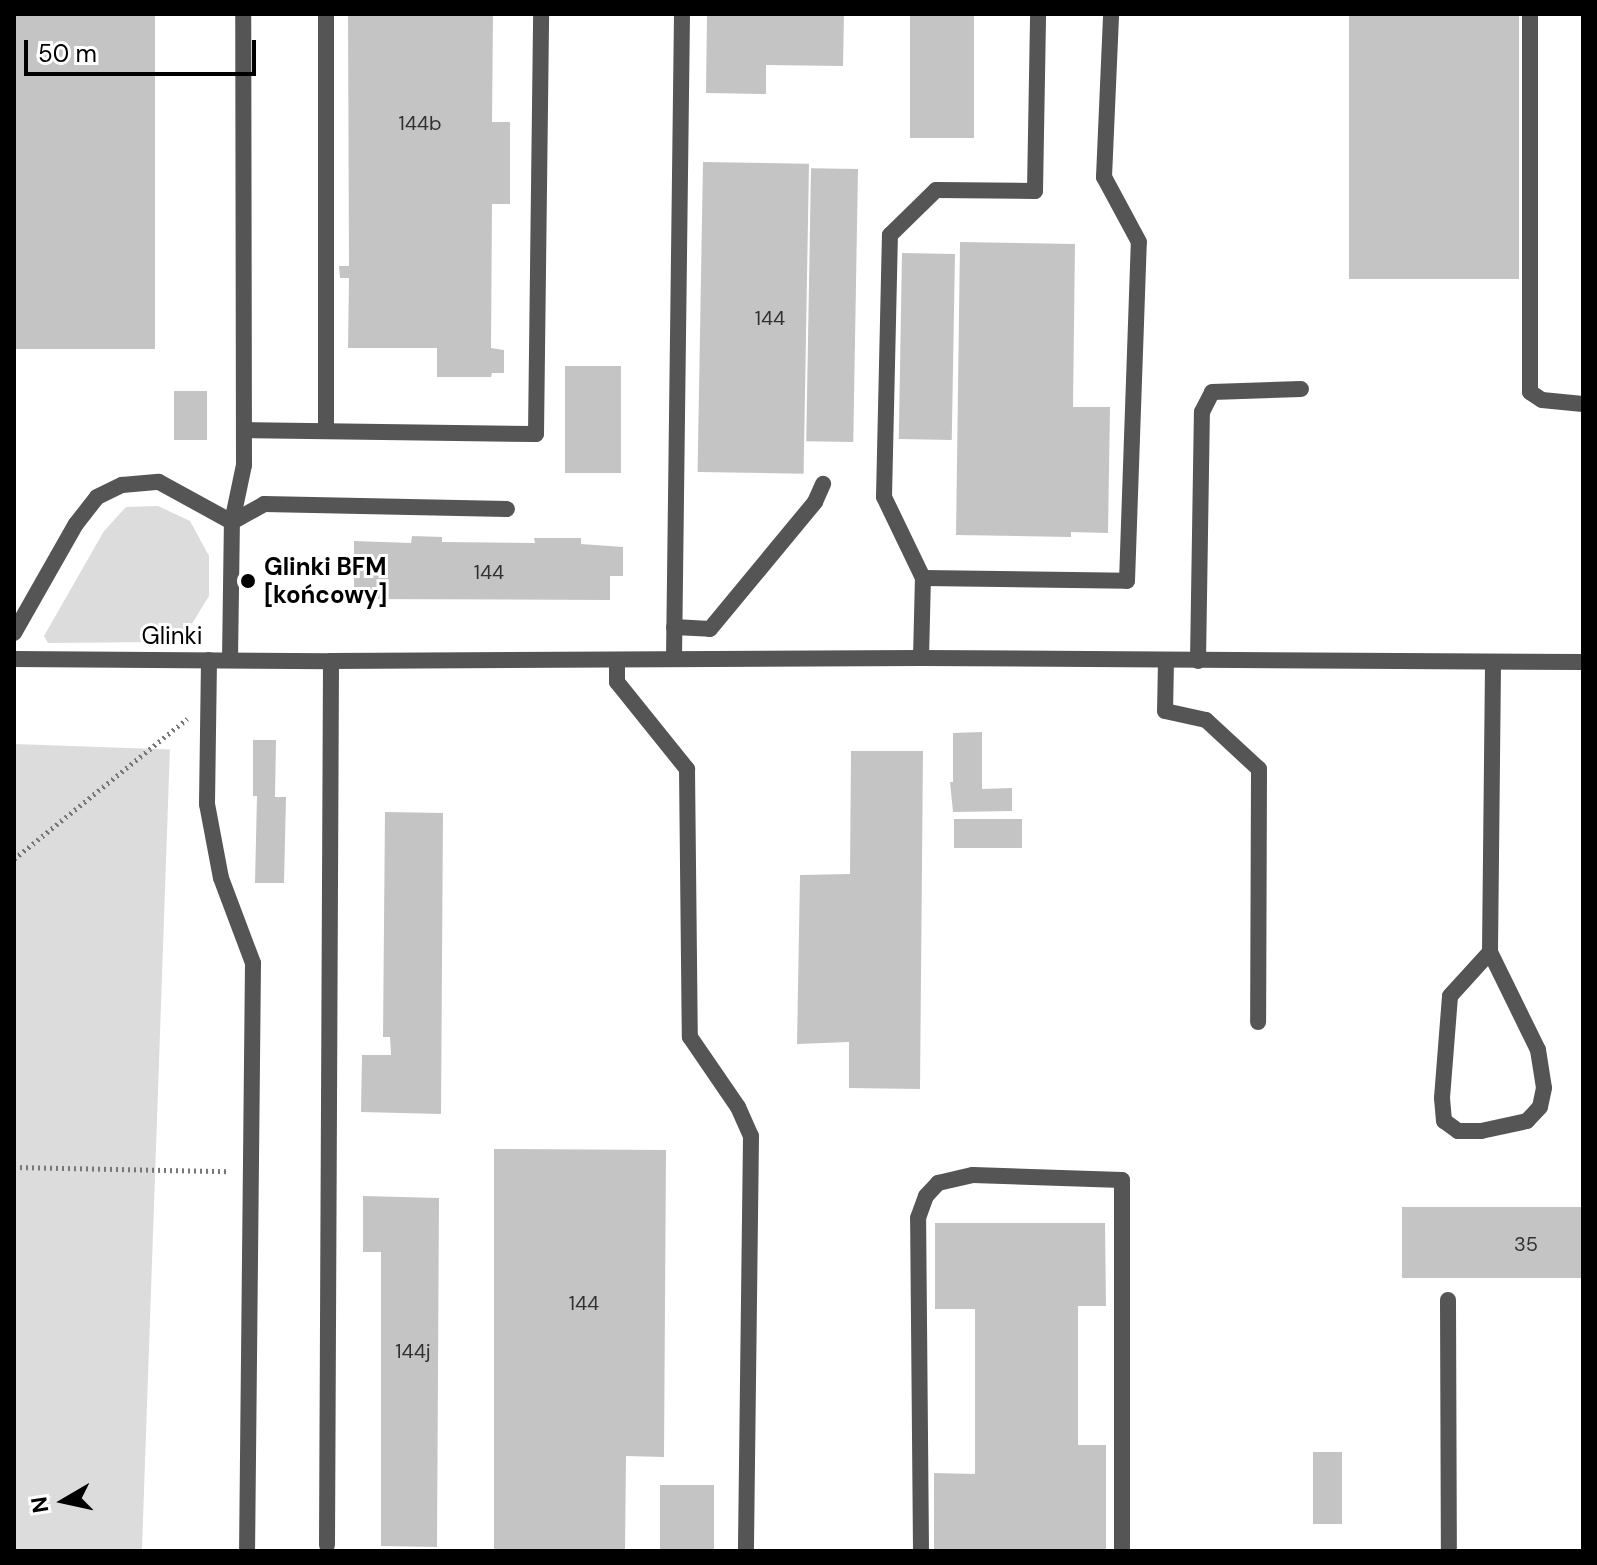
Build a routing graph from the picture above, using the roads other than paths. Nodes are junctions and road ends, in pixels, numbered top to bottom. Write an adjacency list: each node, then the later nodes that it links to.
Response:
1 (243, 14): 10 (street)
2 (326, 14): 11 (street)
3 (541, 14): 11 (street)
4 (682, 14): 16 (street)
5 (1038, 14): 15 (street)
6 (1111, 14): 15 (street)
7 (1530, 14): 9 (street)
8 (1301, 389): 26 (street)
9 (1583, 404)
10 (244, 430): 11 (street); 14 (street)
11 (326, 431)
12 (823, 484): 16 (street)
13 (507, 509): 14 (street)
14 (232, 522): 17 (street); 22 (street)
15 (923, 578): 18 (street)
16 (674, 627): 20 (street)
17 (14, 633)
18 (921, 658): 20 (street, Glinki); 25 (street, Glinki)
19 (14, 659): 21 (street, Glinki)
20 (674, 659): 23 (street, Glinki)
21 (209, 660): 22 (street, Glinki); 33 (street)
22 (230, 660): 24 (street, Glinki)
23 (617, 660): 24 (street, Glinki); 34 (street)
24 (331, 661): 32 (street)
25 (1166, 661): 26 (street, Glinki); 30 (street)
26 (1198, 661): 28 (street, Glinki)
27 (1583, 662): 28 (street, Glinki)
28 (1493, 664): 29 (street)
29 (1490, 952): 29 (street)
30 (1258, 1022)
31 (1448, 1300): 37 (street)
32 (327, 1545)
33 (247, 1551)
34 (746, 1551)
35 (921, 1551): 36 (street)
36 (1122, 1551)
37 (1449, 1551)

